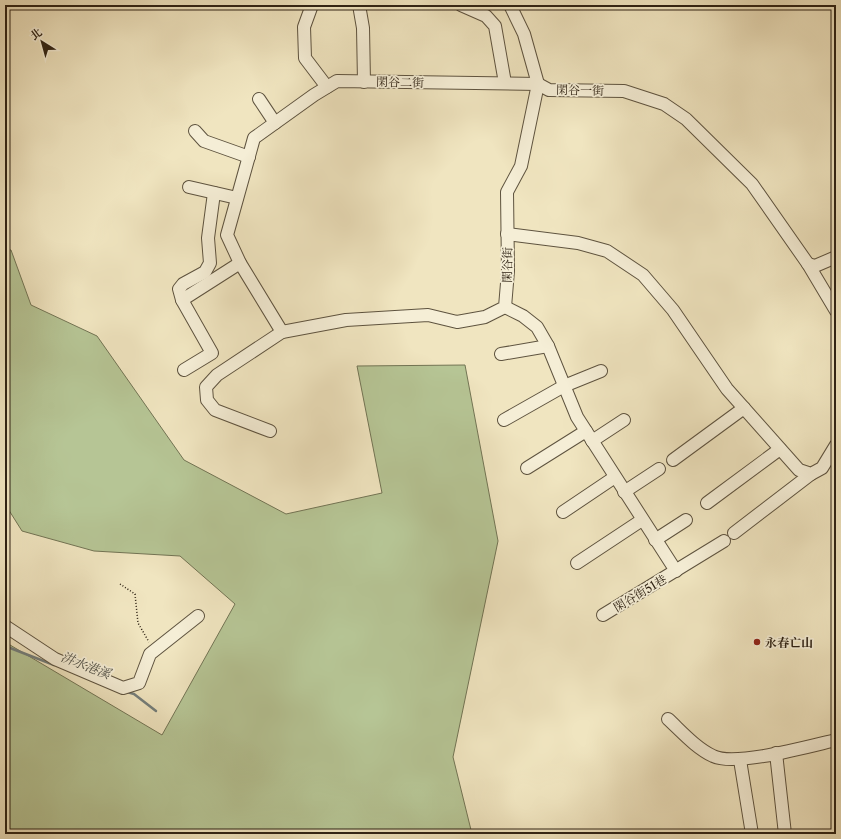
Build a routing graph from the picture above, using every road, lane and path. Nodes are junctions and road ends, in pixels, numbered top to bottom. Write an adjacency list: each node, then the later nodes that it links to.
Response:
1 (312, 5): 8 (street)
2 (359, 5): 5 (street)
3 (461, 5): 6 (street)
4 (510, 5): 7 (street, 閑谷街)
5 (364, 82): 6 (street, 閑谷二街); 8 (street, 閑谷二街)
6 (505, 83): 7 (street, 閑谷二街)
7 (538, 84): 16 (street, 閑谷街); 19 (street, 閑谷一街)
8 (327, 88): 10 (street, 閑谷二街)
9 (259, 99): 10 (street)
10 (275, 123): 12 (street, 閑谷二街)
11 (195, 131): 12 (street)
12 (249, 157): 15 (street, 閑谷二街)
13 (189, 187): 14 (street)
14 (214, 193): 15 (street); 20 (street)
15 (237, 198): 18 (street, 閑谷二街)
16 (507, 234): 21 (street, 閑谷街); 29 (street)
17 (836, 257): 19 (street)
18 (240, 262): 20 (street); 23 (street, 閑谷二街)
19 (808, 264): 22 (street, 閑谷一街)
20 (182, 300): 26 (street)
21 (505, 307): 23 (street); 24 (street, 閑谷街51巷)
22 (836, 311)
23 (282, 332): 32 (street)
24 (548, 346): 25 (street); 28 (street, 閑谷街51巷)
25 (501, 354)
26 (184, 370)
27 (601, 371): 28 (street)
28 (564, 386): 30 (street); 33 (street, 閑谷街51巷)
29 (744, 408): 35 (street); 36 (street)
30 (504, 420)
31 (624, 420): 33 (street)
32 (270, 431)
33 (589, 436): 37 (street); 40 (street, 閑谷街51巷)
34 (836, 445): 39 (street)
35 (780, 449): 39 (street); 42 (street)
36 (673, 460)
37 (527, 468)
38 (659, 469): 41 (street)
39 (811, 474): 46 (street)
40 (615, 477): 41 (street, 閑谷街51巷); 43 (street)
41 (624, 492): 44 (street, 閑谷街51巷)
42 (707, 503)
43 (563, 512)
44 (642, 520): 47 (street, 閑谷街51巷); 49 (street)
45 (686, 520): 47 (street)
46 (734, 533)
47 (655, 540): 50 (street, 閑谷街51巷)
48 (724, 541): 50 (street, 閑谷街51巷)
49 (577, 563)
50 (676, 571): 52 (street, 閑谷街51巷)
51 (120, 584): 55 (path)
52 (603, 615)
53 (198, 616): 55 (street)
54 (5, 626): 55 (street)
55 (150, 654)
56 (668, 719): 59 (street)
57 (836, 740): 58 (street)
58 (776, 753): 59 (street); 61 (street)
59 (740, 760): 60 (street)
60 (752, 834)
61 (785, 834)

